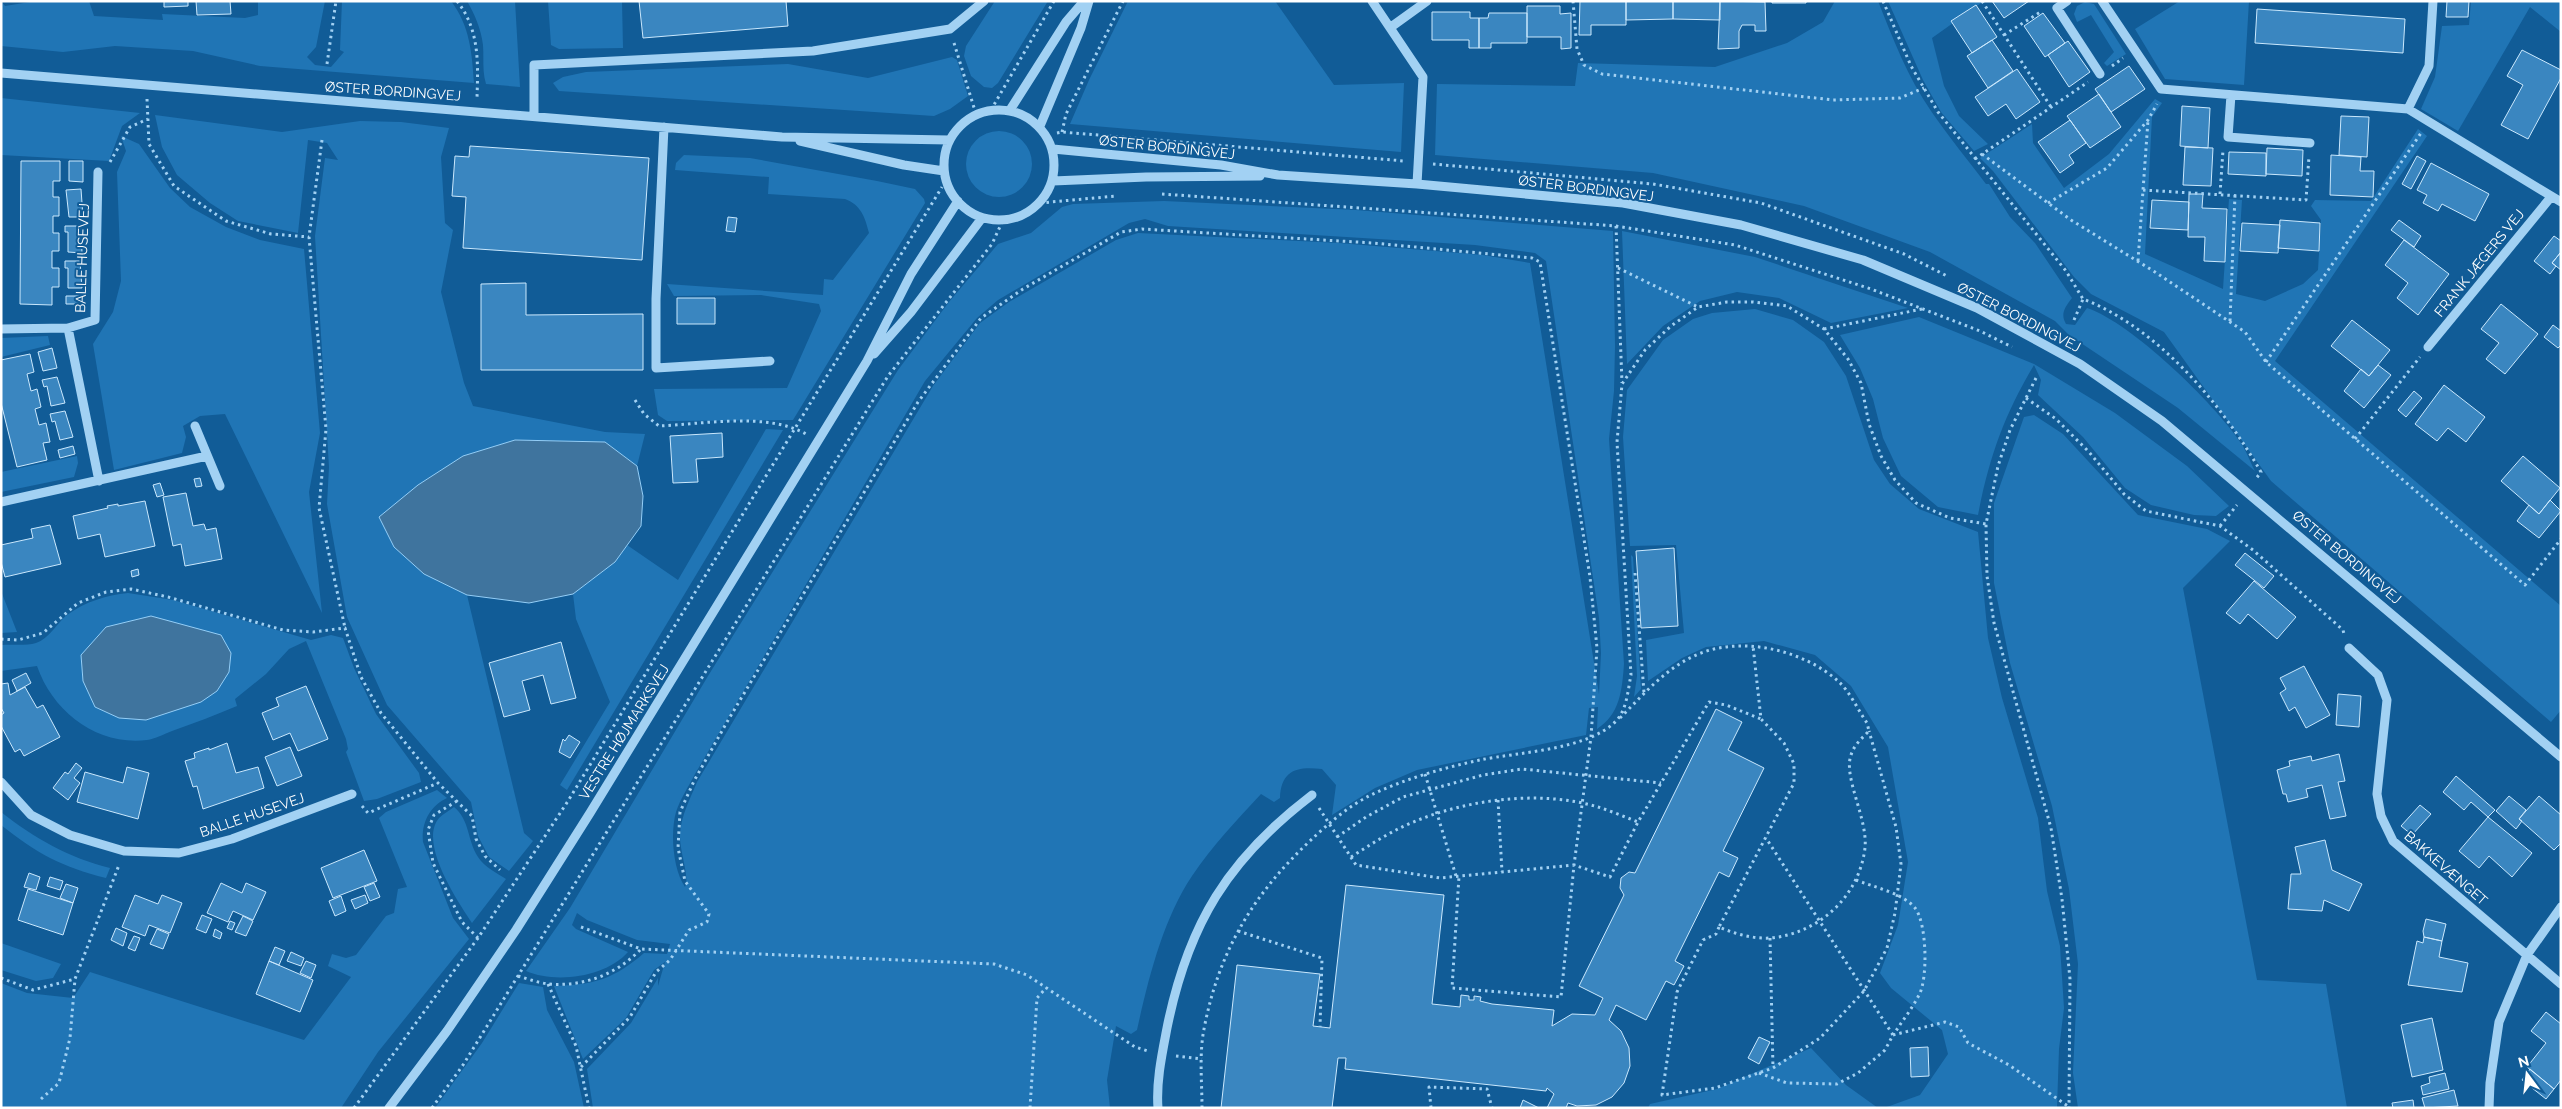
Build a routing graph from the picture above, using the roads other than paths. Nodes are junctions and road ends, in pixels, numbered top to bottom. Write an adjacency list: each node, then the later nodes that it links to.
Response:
1 (984, 1): 15 (street)
2 (1084, 1): 14 (street)
3 (1089, 1): 16 (street)
4 (1372, 1): 9 (street)
5 (1426, 1): 9 (street)
6 (2067, 1): 11 (street)
7 (2102, 1): 12 (street)
8 (2433, 1): 13 (street)
9 (1391, 27): 26 (street)
10 (1, 74): 15 (street, ØSTER BORDINGVEJ)
11 (2100, 74)
12 (2231, 95): 13 (street); 20 (street)
13 (2408, 109): 27 (street)
14 (1010, 110): 16 (street); 19 (street)
15 (534, 116): 17 (street, ØSTER BORDINGVEJ)
16 (1040, 126): 21 (street)
17 (664, 127): 18 (street, ØSTER BORDINGVEJ); 34 (street)
18 (782, 137): 19 (street, ØSTER BORDINGVEJ); 23 (street, ØSTER BORDINGVEJ)
19 (949, 140): 23 (street)
20 (2310, 143)
21 (1053, 149): 24 (street, ØSTER BORDINGVEJ); 25 (street)
22 (98, 172): 31 (street, BALLE HUSEVEJ)
23 (945, 175): 28 (street)
24 (1278, 175): 25 (street, ØSTER BORDINGVEJ); 26 (street, ØSTER BORDINGVEJ)
25 (1053, 181): 30 (street)
26 (1417, 184): 42 (street, ØSTER BORDINGVEJ)
27 (2551, 197): 29 (street); 33 (street, FRANK JÆGERS VEJ)
28 (958, 201): 30 (street); 35 (street, VESTRE HØJMARKSVEJ)
29 (2561, 202)
30 (982, 218): 35 (street, VESTRE HØJMARKSVEJ)
31 (68, 328): 32 (street, BALLE HUSEVEJ); 38 (street, BALLE HUSEVEJ)
32 (1, 329)
33 (2428, 347)
34 (770, 361)
35 (867, 361): 49 (street, VESTRE HØJMARKSVEJ)
36 (195, 426): 37 (street)
37 (207, 456): 38 (street); 39 (street)
38 (99, 481): 40 (street)
39 (220, 486)
40 (1, 502)
41 (2349, 648): 47 (street, BAKKEVÆNGET)
42 (2561, 757)
43 (1, 782): 44 (street, BALLE HUSEVEJ)
44 (352, 794)
45 (1312, 794): 50 (street)
46 (2561, 907): 47 (street)
47 (2527, 955): 48 (street, BAKKEVÆNGET); 51 (street)
48 (2561, 984)
49 (389, 1108)
50 (1158, 1108)
51 (2489, 1108)

